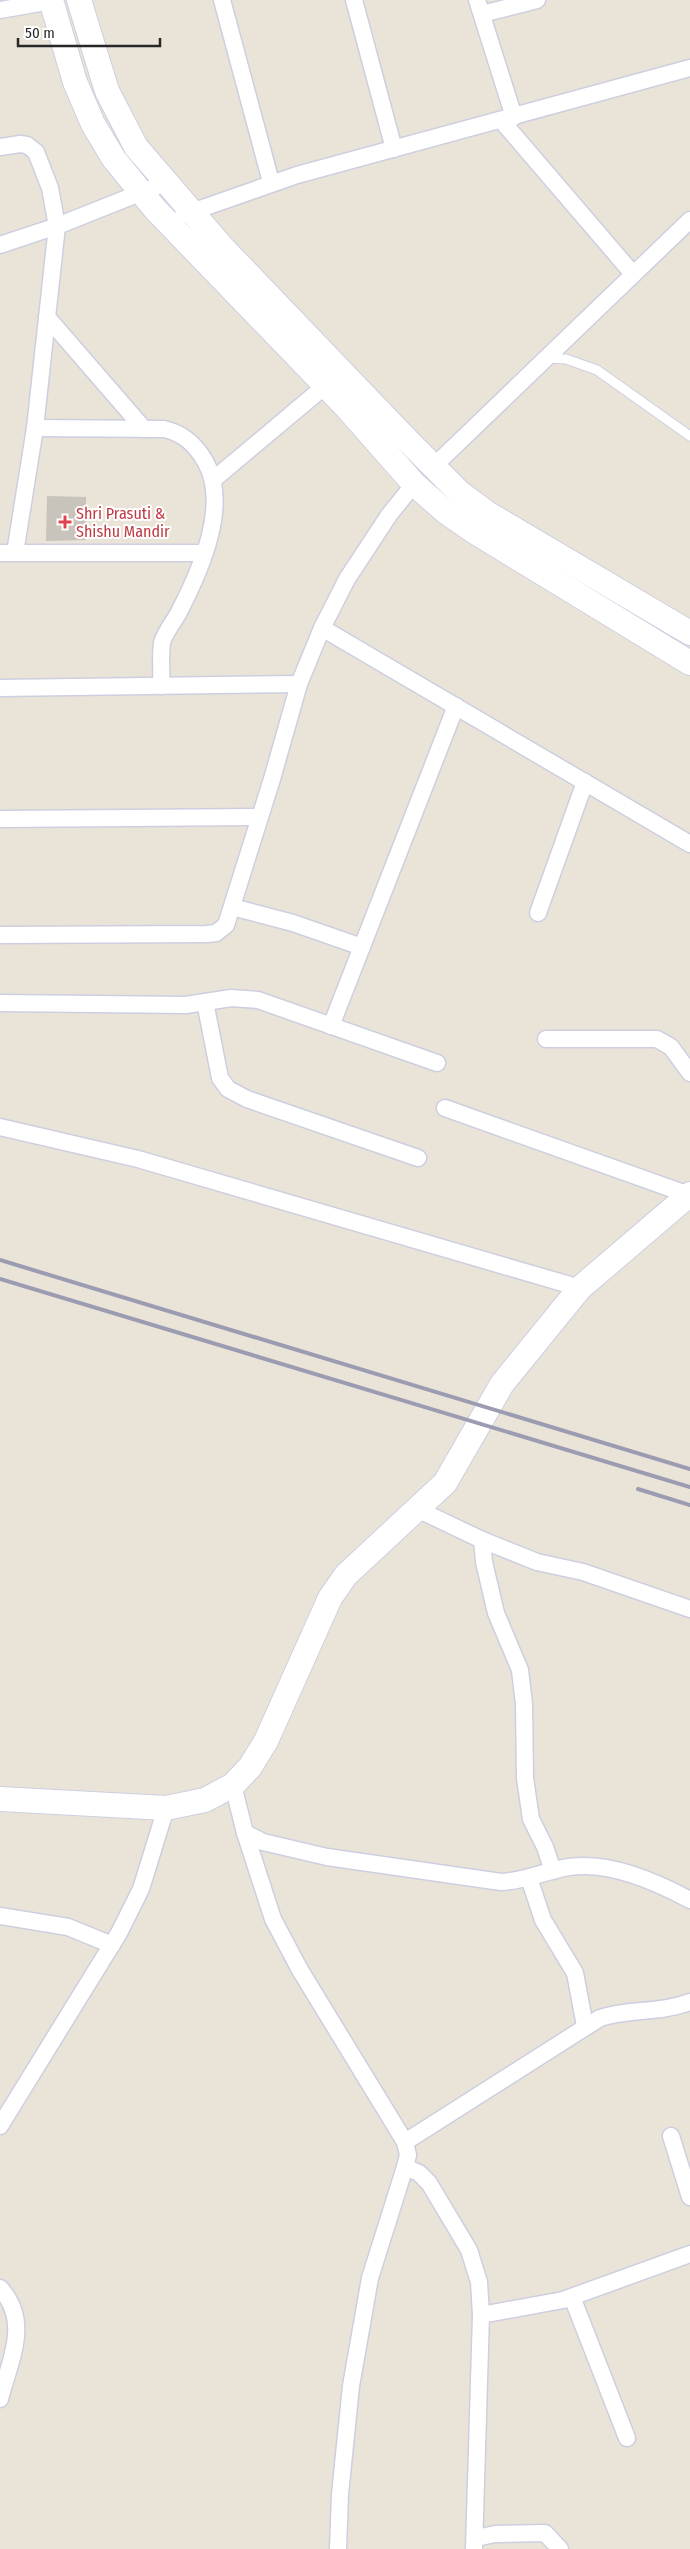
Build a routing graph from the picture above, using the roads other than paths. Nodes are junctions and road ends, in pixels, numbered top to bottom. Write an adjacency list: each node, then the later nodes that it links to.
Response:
1 (51, 0): 7 (street); 14 (main road)
2 (79, 0): 13 (main road)
3 (222, 0): 12 (street)
4 (354, 0): 11 (street)
5 (537, 0): 6 (street)
6 (480, 7): 9 (street)
7 (0, 10)
8 (690, 68): 9 (street)
9 (508, 118): 11 (street); 20 (street)
10 (0, 147): 18 (street)
11 (394, 149): 12 (street)
12 (271, 182): 15 (street)
13 (165, 183): 14 (street); 15 (main road)
14 (141, 192): 17 (main road); 18 (street)
15 (191, 212): 17 (street); 27 (main road)
16 (690, 220): 20 (street)
17 (167, 223): 23 (main road)
18 (58, 226): 19 (street); 21 (street)
19 (0, 245)
20 (633, 274): 22 (street)
21 (48, 318): 24 (street); 25 (street)
22 (544, 358): 26 (lane); 27 (street)
23 (325, 386): 28 (street); 29 (main road)
24 (35, 428): 25 (street); 30 (street)
25 (144, 429): 28 (street)
26 (690, 436)
27 (433, 467): 33 (main road)
28 (213, 480): 31 (street)
29 (414, 484): 32 (street); 34 (main road)
30 (8, 553): 31 (street)
31 (204, 553): 36 (street)
32 (322, 628): 35 (street); 38 (street)
33 (690, 633)
34 (690, 663)
35 (299, 684): 36 (street); 40 (street)
36 (161, 686): 37 (street)
37 (0, 688)
38 (456, 706): 39 (street); 46 (street)
39 (585, 782): 42 (street); 44 (street)
40 (260, 817): 41 (street); 43 (street)
41 (0, 819)
42 (690, 844)
43 (232, 907): 45 (street); 46 (street)
44 (538, 913)
45 (0, 935)
46 (362, 947): 49 (street)
47 (205, 1002): 48 (street); 49 (street); 55 (street)
48 (0, 1003)
49 (331, 1026): 51 (street)
50 (546, 1039): 52 (street)
51 (437, 1063)
52 (690, 1073)
53 (445, 1108): 56 (street)
54 (0, 1127): 57 (street)
55 (418, 1158)
56 (689, 1194): 57 (main road)
57 (580, 1288): 58 (main road)
58 (417, 1508): 59 (street); 61 (main road)
59 (482, 1540): 60 (street); 65 (street)
60 (690, 1609)
61 (233, 1785): 63 (main road); 64 (street)
62 (0, 1799): 63 (main road)
63 (166, 1808): 69 (street)
64 (245, 1833): 66 (street); 74 (street)
65 (553, 1871): 66 (street); 67 (street)
66 (529, 1878): 71 (street)
67 (690, 1900)
68 (0, 1916): 69 (street)
69 (112, 1945): 72 (street)
70 (690, 2002): 71 (street)
71 (585, 2026): 74 (street)
72 (0, 2126)
73 (671, 2136): 76 (street)
74 (405, 2142): 75 (street)
75 (405, 2167): 80 (street); 84 (street)
76 (690, 2197)
77 (690, 2254): 79 (street)
78 (0, 2288): 81 (street)
79 (572, 2297): 80 (street); 82 (street)
80 (481, 2315): 83 (street)
81 (0, 2399)
82 (627, 2438)
83 (475, 2543): 85 (street)
84 (338, 2549)
85 (560, 2549)

